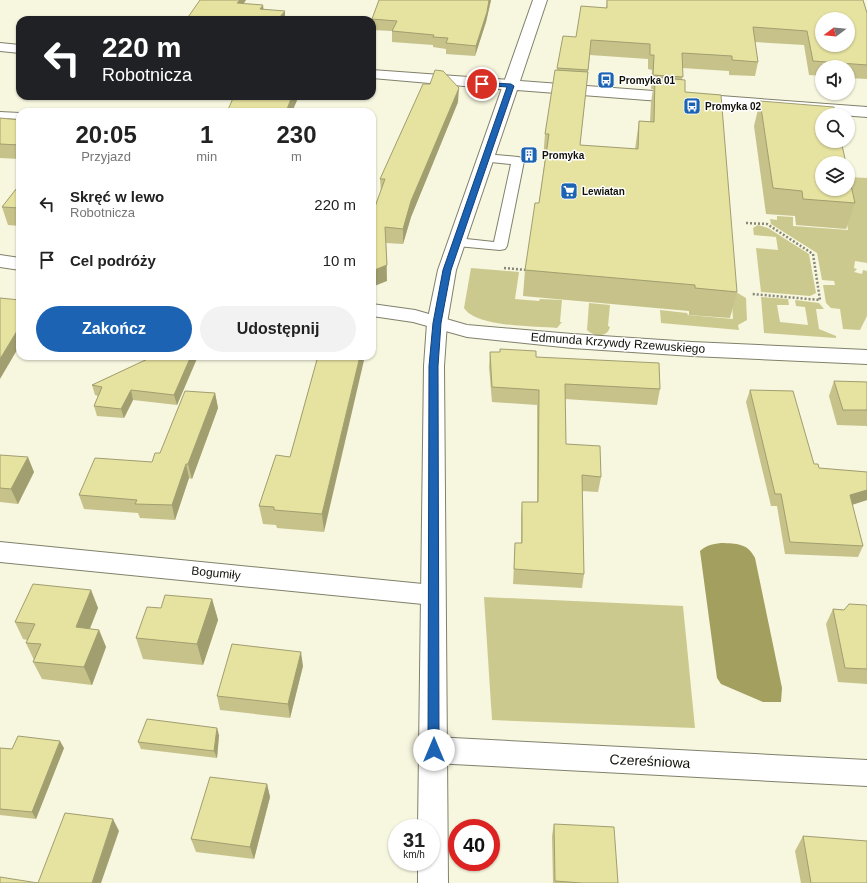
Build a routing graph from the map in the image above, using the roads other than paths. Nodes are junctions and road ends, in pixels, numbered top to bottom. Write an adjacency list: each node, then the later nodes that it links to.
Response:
1 (540, 0): 5 (street)
2 (0, 47): 3 (street)
3 (16, 49)
4 (376, 74): 5 (street)
5 (511, 86): 6 (street); 9 (street)
6 (867, 112)
7 (0, 115): 8 (lane)
8 (16, 116)
9 (485, 158): 10 (street); 10 (lane)
10 (457, 242): 14 (street)
11 (0, 261): 12 (street)
12 (16, 263)
13 (376, 311): 14 (street, Edmunda Krzywdy Rzewuskiego)
14 (437, 323): 15 (street, Edmunda Krzywdy Rzewuskiego); 17 (street)
15 (867, 356)
16 (0, 552): 17 (street, Bogumiły)
17 (433, 595): 18 (street)
18 (434, 750): 19 (street, Czereśniowa); 20 (street)
19 (867, 773)
20 (434, 883)

